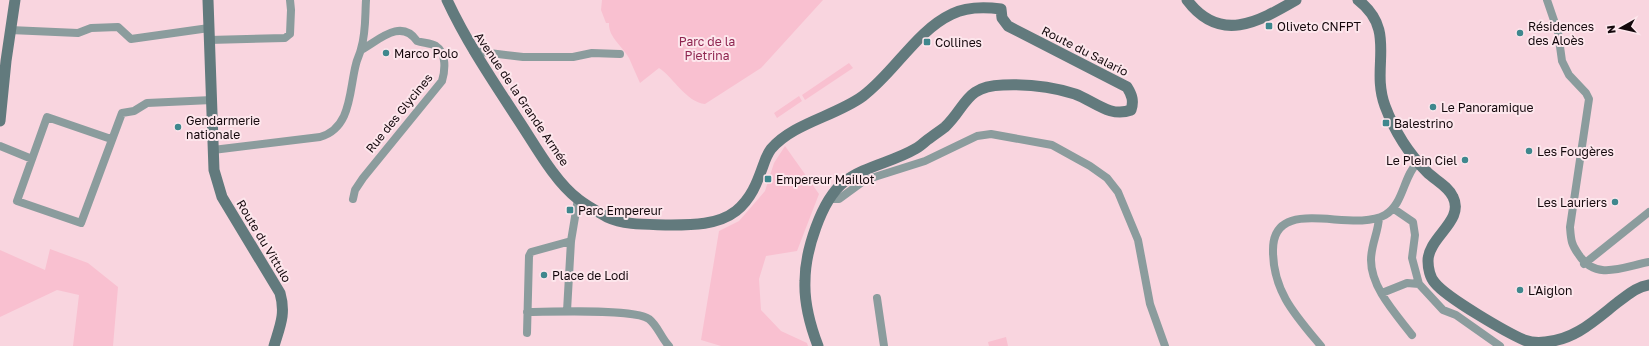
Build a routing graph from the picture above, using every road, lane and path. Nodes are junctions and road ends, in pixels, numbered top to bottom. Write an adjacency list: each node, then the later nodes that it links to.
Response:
1 (15, 0): 12 (main road)
2 (208, 0): 11 (main road, Route du Vittulo)
3 (290, 0): 13 (street)
4 (366, 0): 14 (street)
5 (447, 0): 15 (main road, Avenue de la Grande Armée)
6 (1187, 0): 7 (main road)
7 (1296, 0)
8 (1358, 0): 25 (main road)
9 (1547, 0): 34 (street)
10 (1003, 5): 27 (main road, Avenue de la Grande Armée); 28 (main road, Route du Salario)
11 (209, 28): 12 (street); 13 (main road, Route du Vittulo)
12 (10, 30): 17 (main road)
13 (210, 40): 18 (main road, Route du Vittulo)
14 (361, 50): 23 (street); 26 (street, Rue des Glycines)
15 (473, 51): 16 (street); 27 (main road, Avenue de la Grande Armée)
16 (620, 54)
17 (3, 60): 19 (main road)
18 (212, 100): 21 (street); 23 (main road, Route du Vittulo)
19 (1, 108): 20 (main road)
20 (0, 121)
21 (111, 139): 24 (street); 24 (street)
22 (0, 146): 24 (street)
23 (213, 150): 43 (main road, Route du Vittulo)
24 (32, 159)
25 (1418, 162): 29 (street); 36 (main road)
26 (353, 199)
27 (578, 199): 32 (street)
28 (829, 199): 45 (main road, Route du Salario); 47 (street)
29 (1394, 209): 31 (street); 35 (street)
30 (1649, 212): 34 (street)
31 (1379, 218): 37 (street); 48 (street)
32 (571, 241): 39 (street); 40 (street)
33 (1649, 262): 34 (street)
34 (1584, 264)
35 (1418, 284): 37 (street); 49 (street)
36 (1649, 285)
37 (1382, 293): 42 (street)
38 (878, 298): 46 (street)
39 (527, 312): 40 (street); 41 (street)
40 (567, 312): 44 (street)
41 (527, 333)
42 (1412, 335)
43 (274, 346)
44 (669, 346)
45 (818, 346)
46 (884, 346)
47 (1165, 346)
48 (1321, 346)
49 (1500, 346)

